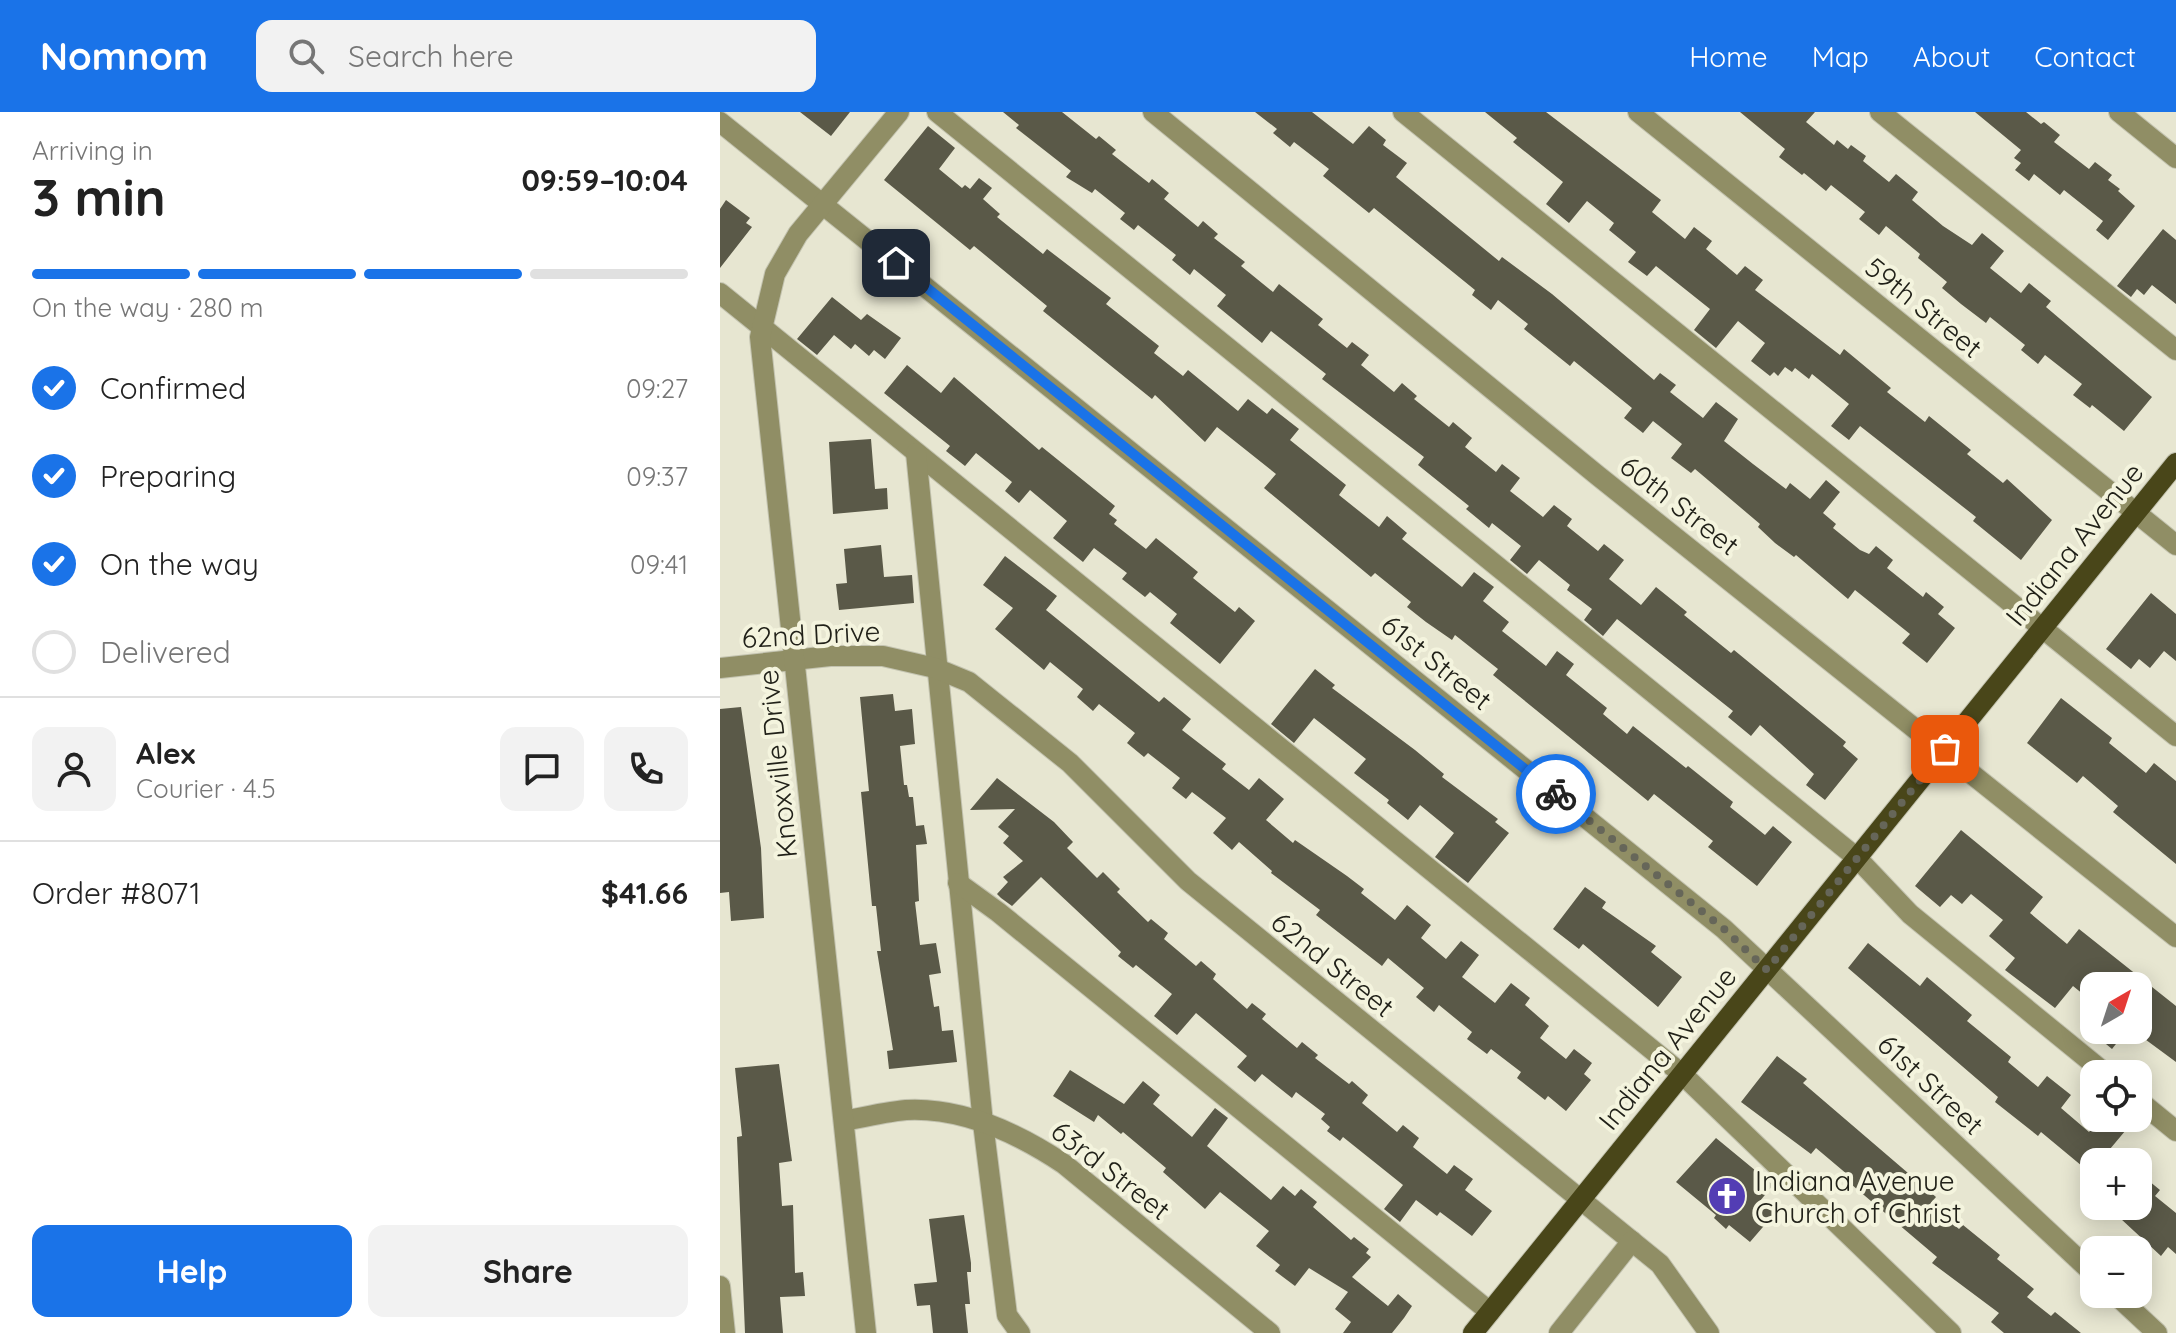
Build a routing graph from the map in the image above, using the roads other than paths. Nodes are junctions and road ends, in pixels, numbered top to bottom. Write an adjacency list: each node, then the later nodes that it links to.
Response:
1 (899, 112): 10 (street, Knoxville Drive)
2 (937, 112): 25 (street)
3 (1153, 112): 24 (street, 60th Street)
4 (1403, 112): 18 (street)
5 (1638, 112): 16 (street, 59th Street)
6 (1880, 112): 13 (street)
7 (2119, 112): 9 (street)
8 (720, 122): 10 (street, 61st Street)
9 (2176, 158)
10 (823, 205): 12 (street, Knoxville Drive); 28 (street, 61st Street)
11 (720, 293): 12 (street)
12 (761, 327): 14 (street); 19 (street, Knoxville Drive)
13 (2176, 350)
14 (916, 453): 22 (street); 30 (street)
15 (2176, 463): 16 (main road, Indiana Avenue)
16 (2136, 513): 17 (street, 59th Street); 18 (main road, Indiana Avenue)
17 (2176, 545)
18 (2042, 629): 23 (street); 24 (main road, Indiana Avenue)
19 (794, 659): 20 (street, 62nd Drive); 21 (street, 62nd Drive); 32 (street, Knoxville Drive)
20 (906, 659): 22 (street, 62nd Street)
21 (720, 668)
22 (935, 668): 26 (street); 35 (street, 62nd Street)
23 (2176, 736)
24 (1945, 749): 25 (main road, Indiana Avenue); 27 (street, 60th Street)
25 (1857, 858): 28 (main road, Indiana Avenue); 29 (street)
26 (958, 883): 33 (street); 40 (street)
27 (2176, 937)
28 (1767, 970): 30 (main road, Indiana Avenue); 37 (street, 61st Street)
29 (2089, 1060)
30 (1682, 1074): 35 (main road, Indiana Avenue); 48 (street)
31 (2152, 1111): 34 (street)
32 (844, 1121): 33 (street, 63rd Street); 42 (street, Knoxville Drive)
33 (983, 1123): 43 (street); 44 (street, 63rd Street)
34 (2176, 1131)
35 (1581, 1199): 36 (street, 62nd Street); 40 (main road, Indiana Avenue)
36 (1632, 1241): 46 (street); 47 (street, 62nd Street)
37 (2080, 1261)
38 (720, 1286): 41 (street)
39 (2130, 1308): 49 (street)
40 (1490, 1312): 45 (main road, Indiana Avenue)
41 (725, 1333)
42 (866, 1333)
43 (1020, 1333)
44 (1270, 1333)
45 (1473, 1333)
46 (1559, 1333)
47 (1709, 1333)
48 (1951, 1333)
49 (2157, 1333)

